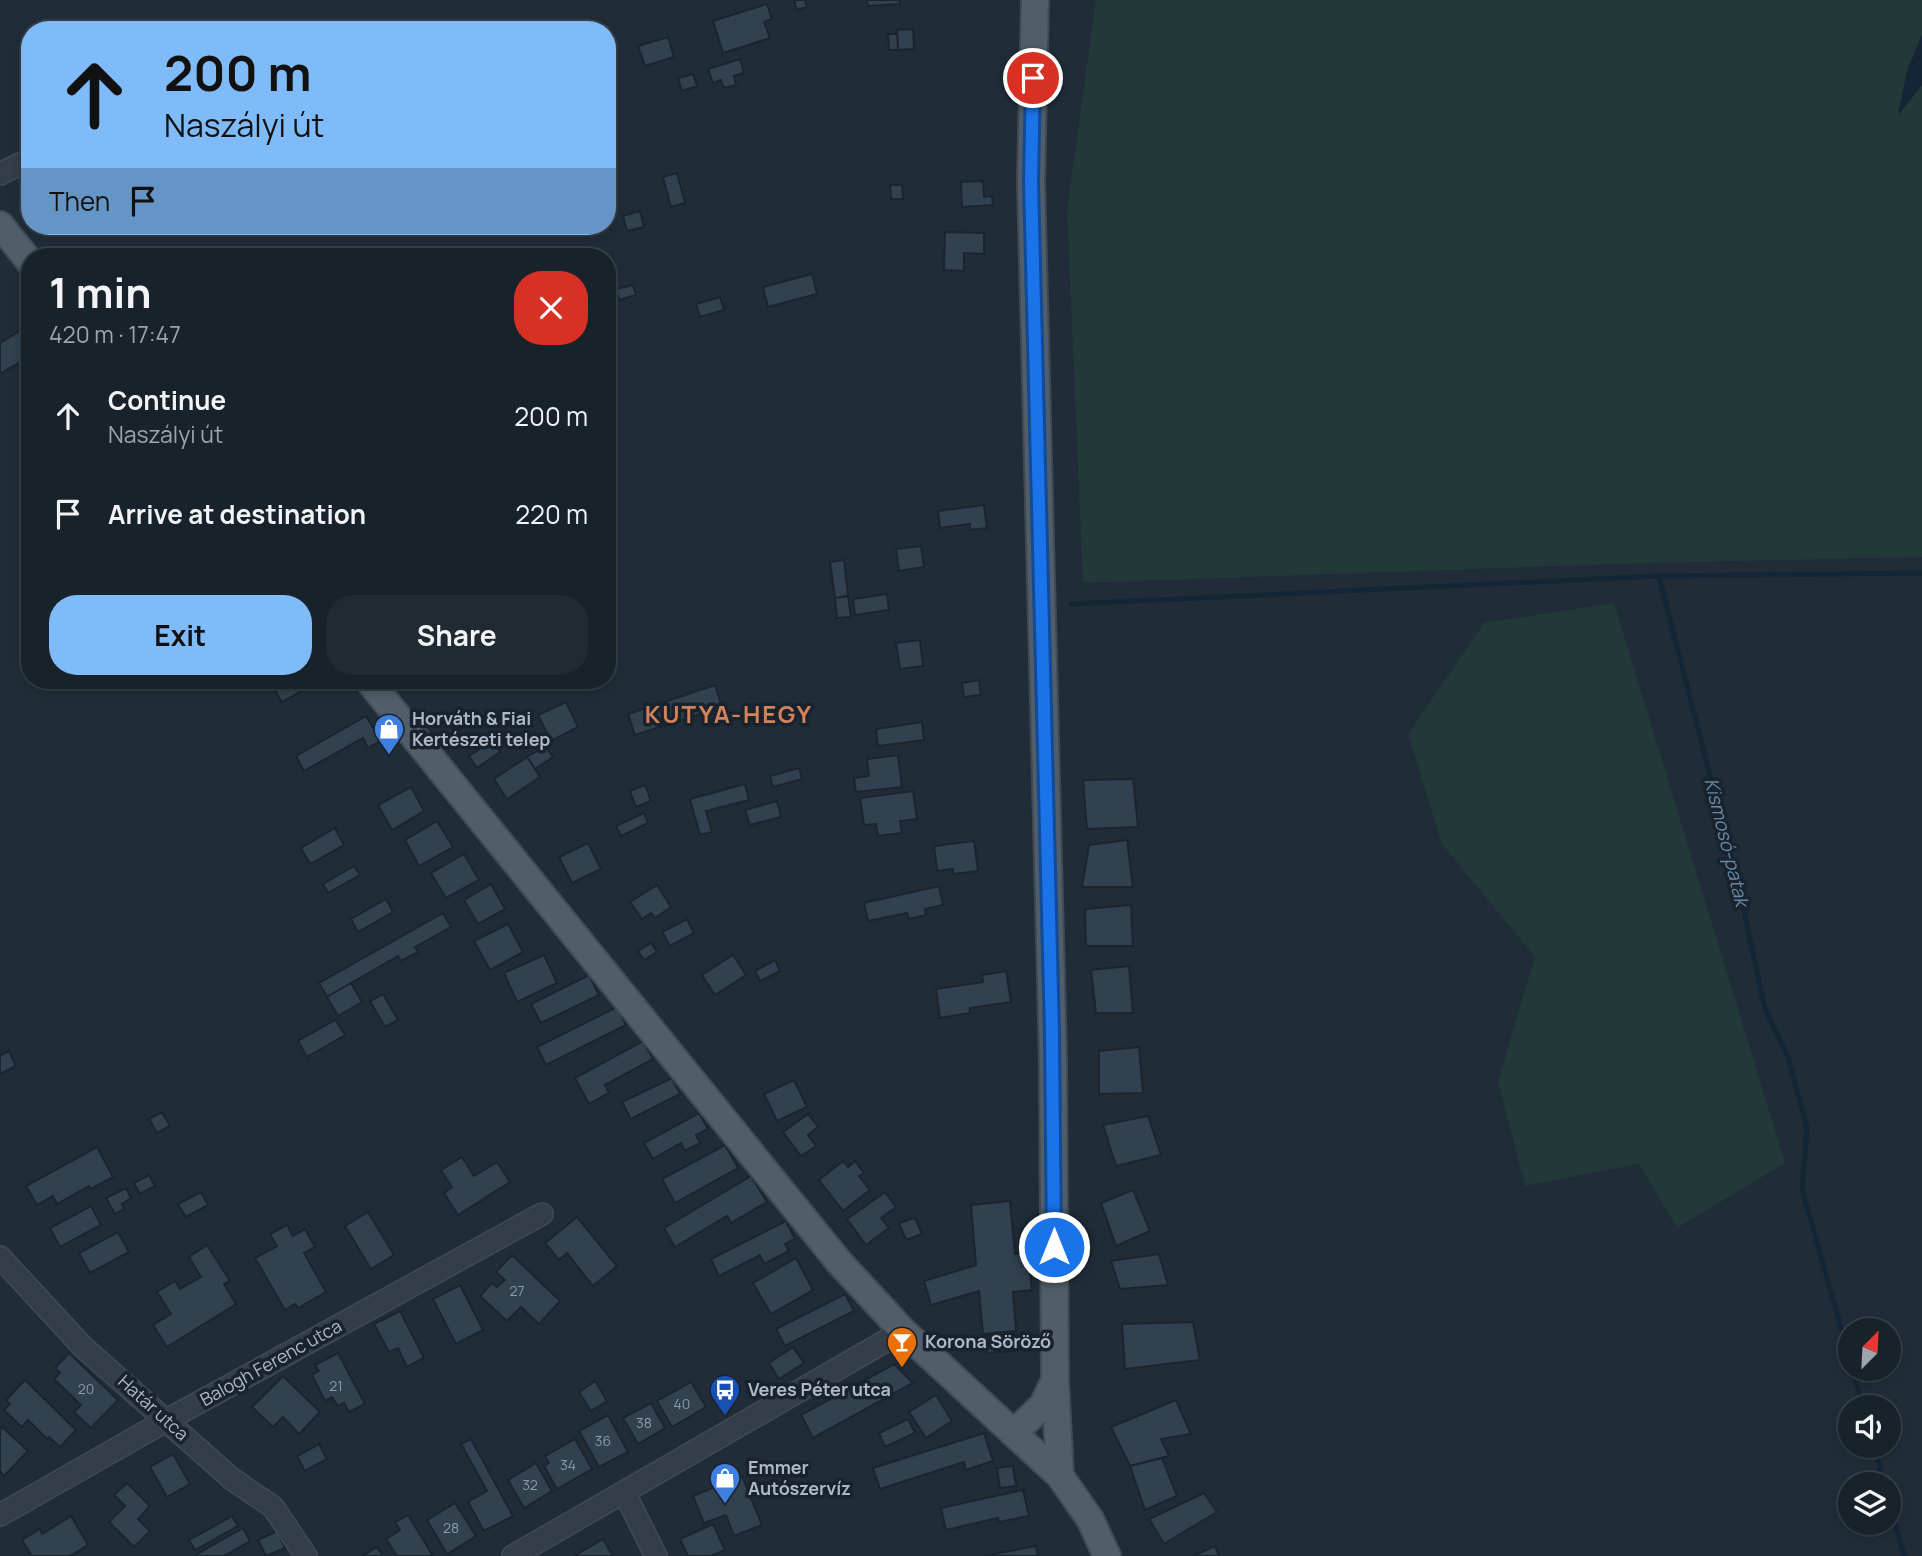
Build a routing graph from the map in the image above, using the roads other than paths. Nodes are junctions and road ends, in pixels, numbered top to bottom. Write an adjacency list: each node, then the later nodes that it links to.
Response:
1 (1035, 0): 10 (main road)
2 (21, 164): 3 (street)
3 (0, 174)
4 (0, 225): 5 (main road)
5 (21, 251)
6 (375, 689): 9 (main road)
7 (542, 1214): 11 (street, Balogh Ferenc utca)
8 (0, 1257): 11 (street, Határ utca)
9 (903, 1331): 12 (main road); 14 (street)
10 (1055, 1380): 12 (main road); 13 (main road)
11 (167, 1420): 15 (street, Balogh Ferenc utca); 16 (street, Határ utca)
12 (1014, 1432): 13 (main road)
13 (1060, 1476): 19 (main road)
14 (624, 1492): 17 (street); 18 (street)
15 (0, 1515)
16 (306, 1556)
17 (513, 1556)
18 (656, 1556)
19 (1107, 1556)

